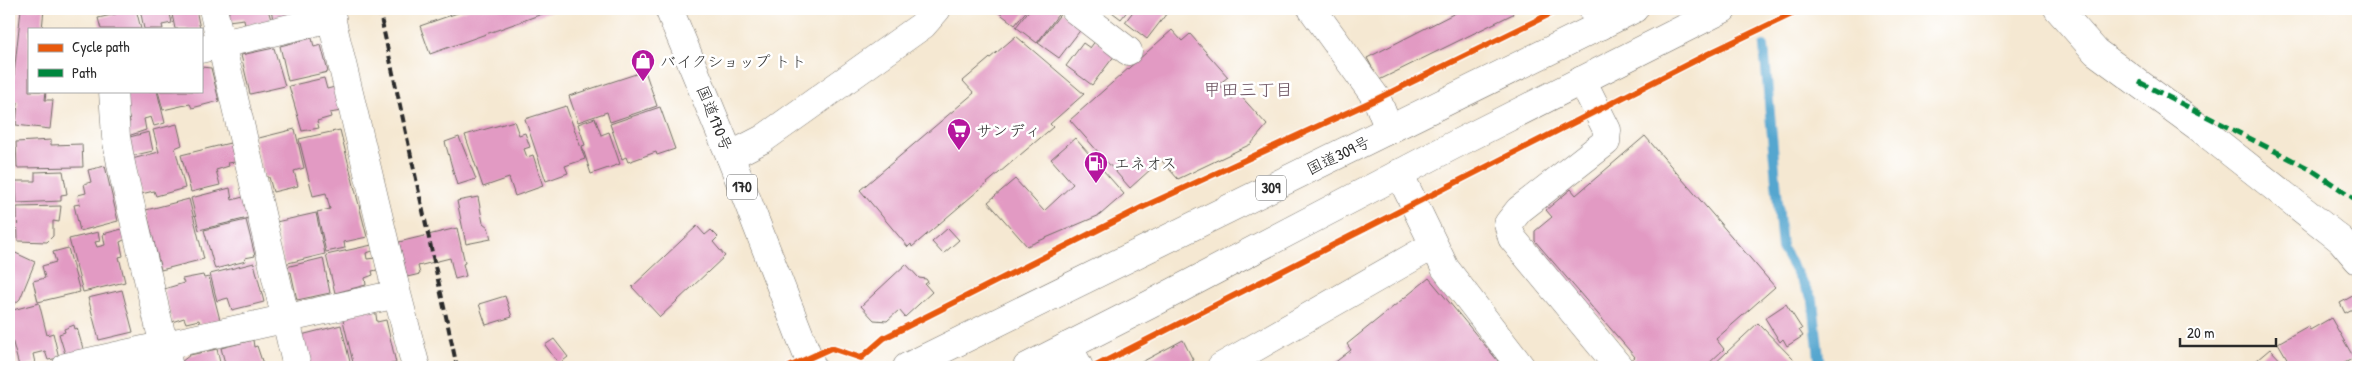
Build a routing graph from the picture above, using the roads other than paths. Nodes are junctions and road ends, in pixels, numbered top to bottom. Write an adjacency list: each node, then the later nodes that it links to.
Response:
1 (212, 9): 11 (main road)
2 (669, 9): 16 (main road, 国道170号 / 170)
3 (937, 9): 16 (main road)
4 (1074, 9): 12 (main road)
5 (1312, 9): 15 (main road)
6 (1634, 9): 10 (main road, 国道309号 / 309)
7 (1723, 9): 13 (main road)
8 (2058, 9): 19 (main road)
9 (331, 13): 11 (main road); 20 (main road)
10 (1597, 17): 15 (main road, 国道309号 / 309)
11 (211, 46): 21 (main road)
12 (1128, 51)
13 (1582, 80): 17 (main road); 32 (main road)
14 (113, 92): 22 (main road)
15 (1389, 130): 28 (main road, 国道309号 / 309)
16 (730, 156): 27 (main road, 国道170号 / 170)
17 (1399, 174): 18 (main road); 23 (main road)
18 (1434, 245): 30 (main road); 31 (main road)
19 (2358, 260)
20 (397, 294): 21 (main road); 26 (main road)
21 (285, 318): 22 (main road); 25 (main road)
22 (167, 356): 24 (main road)
23 (1074, 357): 29 (main road)
24 (66, 367)
25 (297, 367)
26 (416, 367)
27 (812, 367)
28 (907, 367)
29 (1027, 367)
30 (1221, 367)
31 (1522, 367)
32 (1619, 367)

